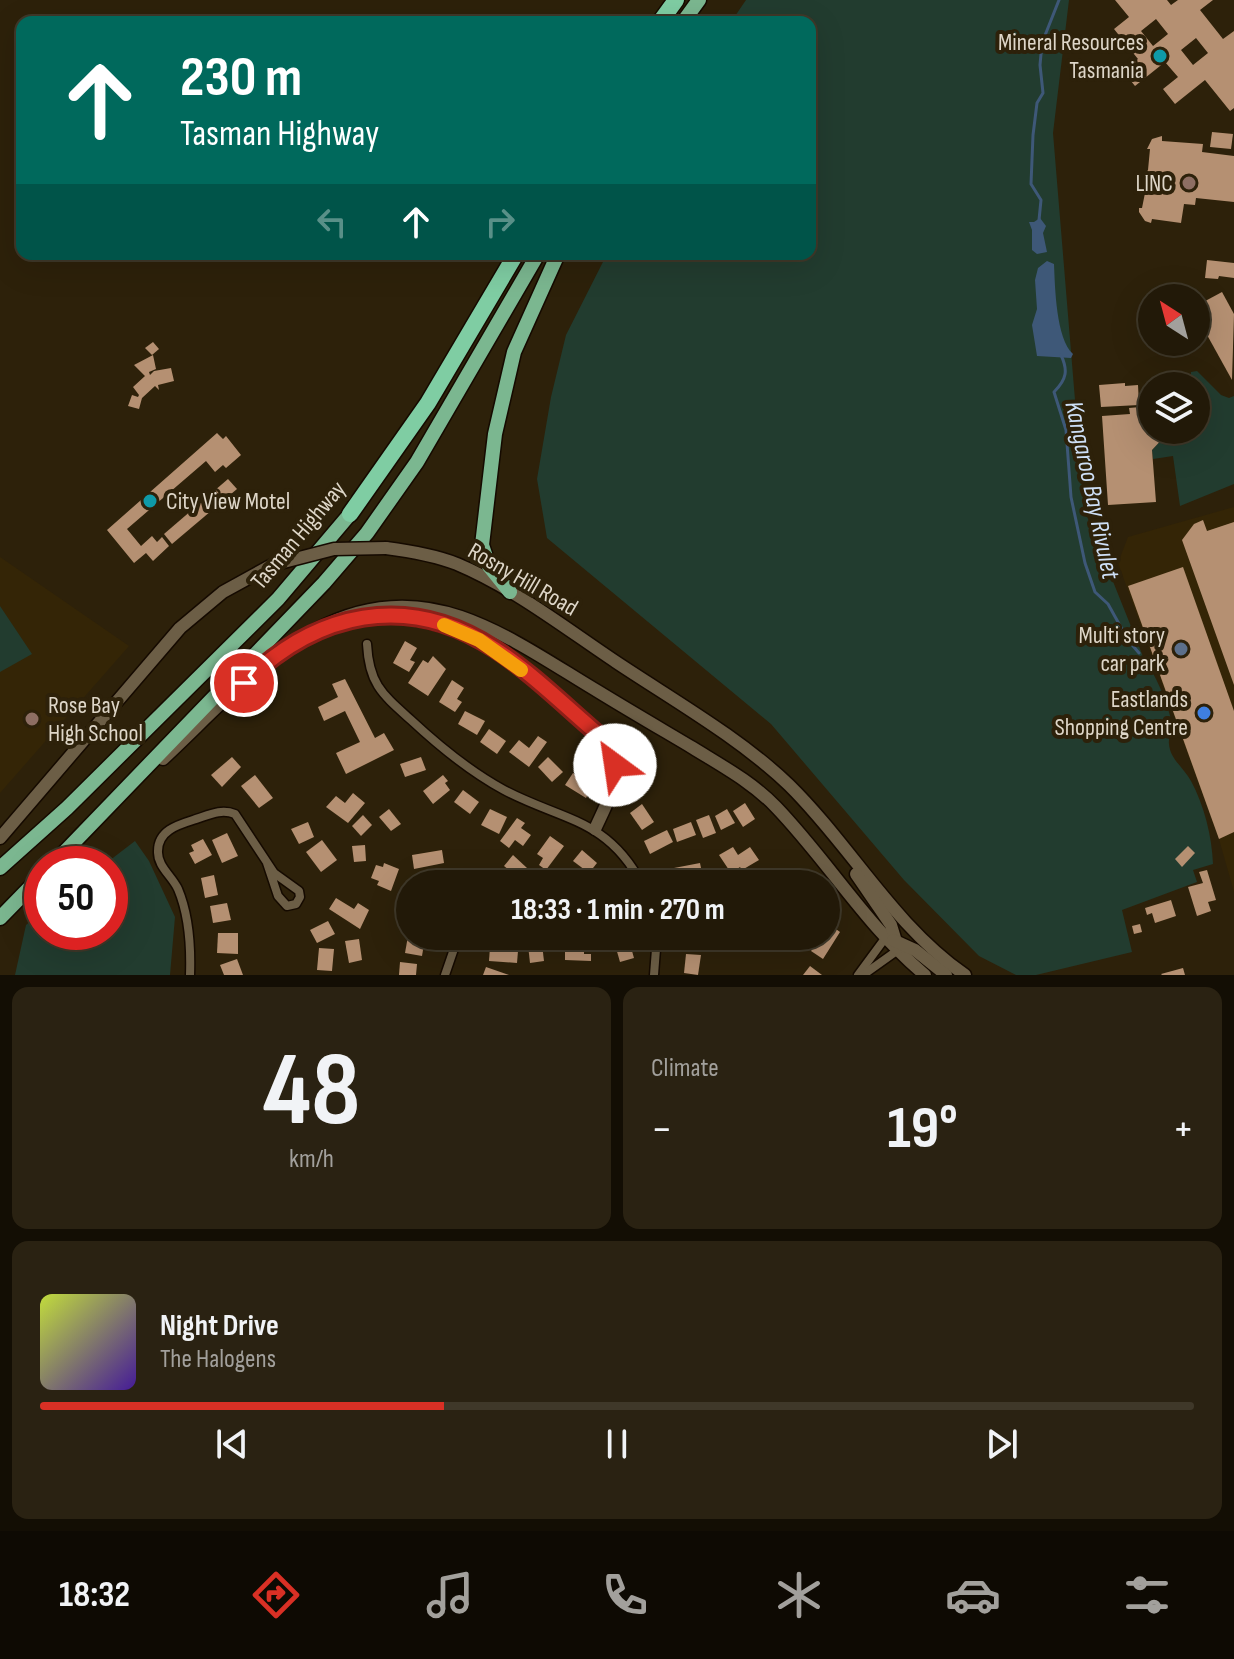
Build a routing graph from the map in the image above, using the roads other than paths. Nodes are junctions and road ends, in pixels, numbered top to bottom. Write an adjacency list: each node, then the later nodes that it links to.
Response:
1 (512, 260): 4 (highway, Tasman Highway)
2 (535, 260): 8 (highway, Tasman Highway)
3 (555, 260): 5 (highway)
4 (350, 514): 9 (highway, Tasman Highway)
5 (510, 592): 11 (main road, Rosny Hill Road); 12 (main road, Rosny Hill Road, bridge)
6 (298, 639): 8 (main road, Tasman Highway); 10 (main road); 20 (main road)
7 (367, 644): 10 (street)
8 (132, 781): 13 (highway, Tasman Highway)
9 (67, 808): 15 (highway, Tasman Highway); 17 (highway, Tasman Highway)
10 (595, 829): 16 (street)
11 (833, 833): 20 (main road); 29 (main road, Rosny Hill Road)
12 (0, 838)
13 (70, 846)
14 (267, 863): 14 (street); 23 (street)
15 (0, 868)
16 (634, 870)
17 (0, 881)
18 (24, 893): 19 (highway)
19 (0, 918)
20 (894, 943): 26 (street); 26 (street); 27 (main road); 28 (main road)
21 (454, 950): 24 (street)
22 (656, 950): 25 (street)
23 (190, 975)
24 (445, 975)
25 (654, 975)
26 (861, 975)
27 (925, 975)
28 (946, 975)
29 (965, 975)

